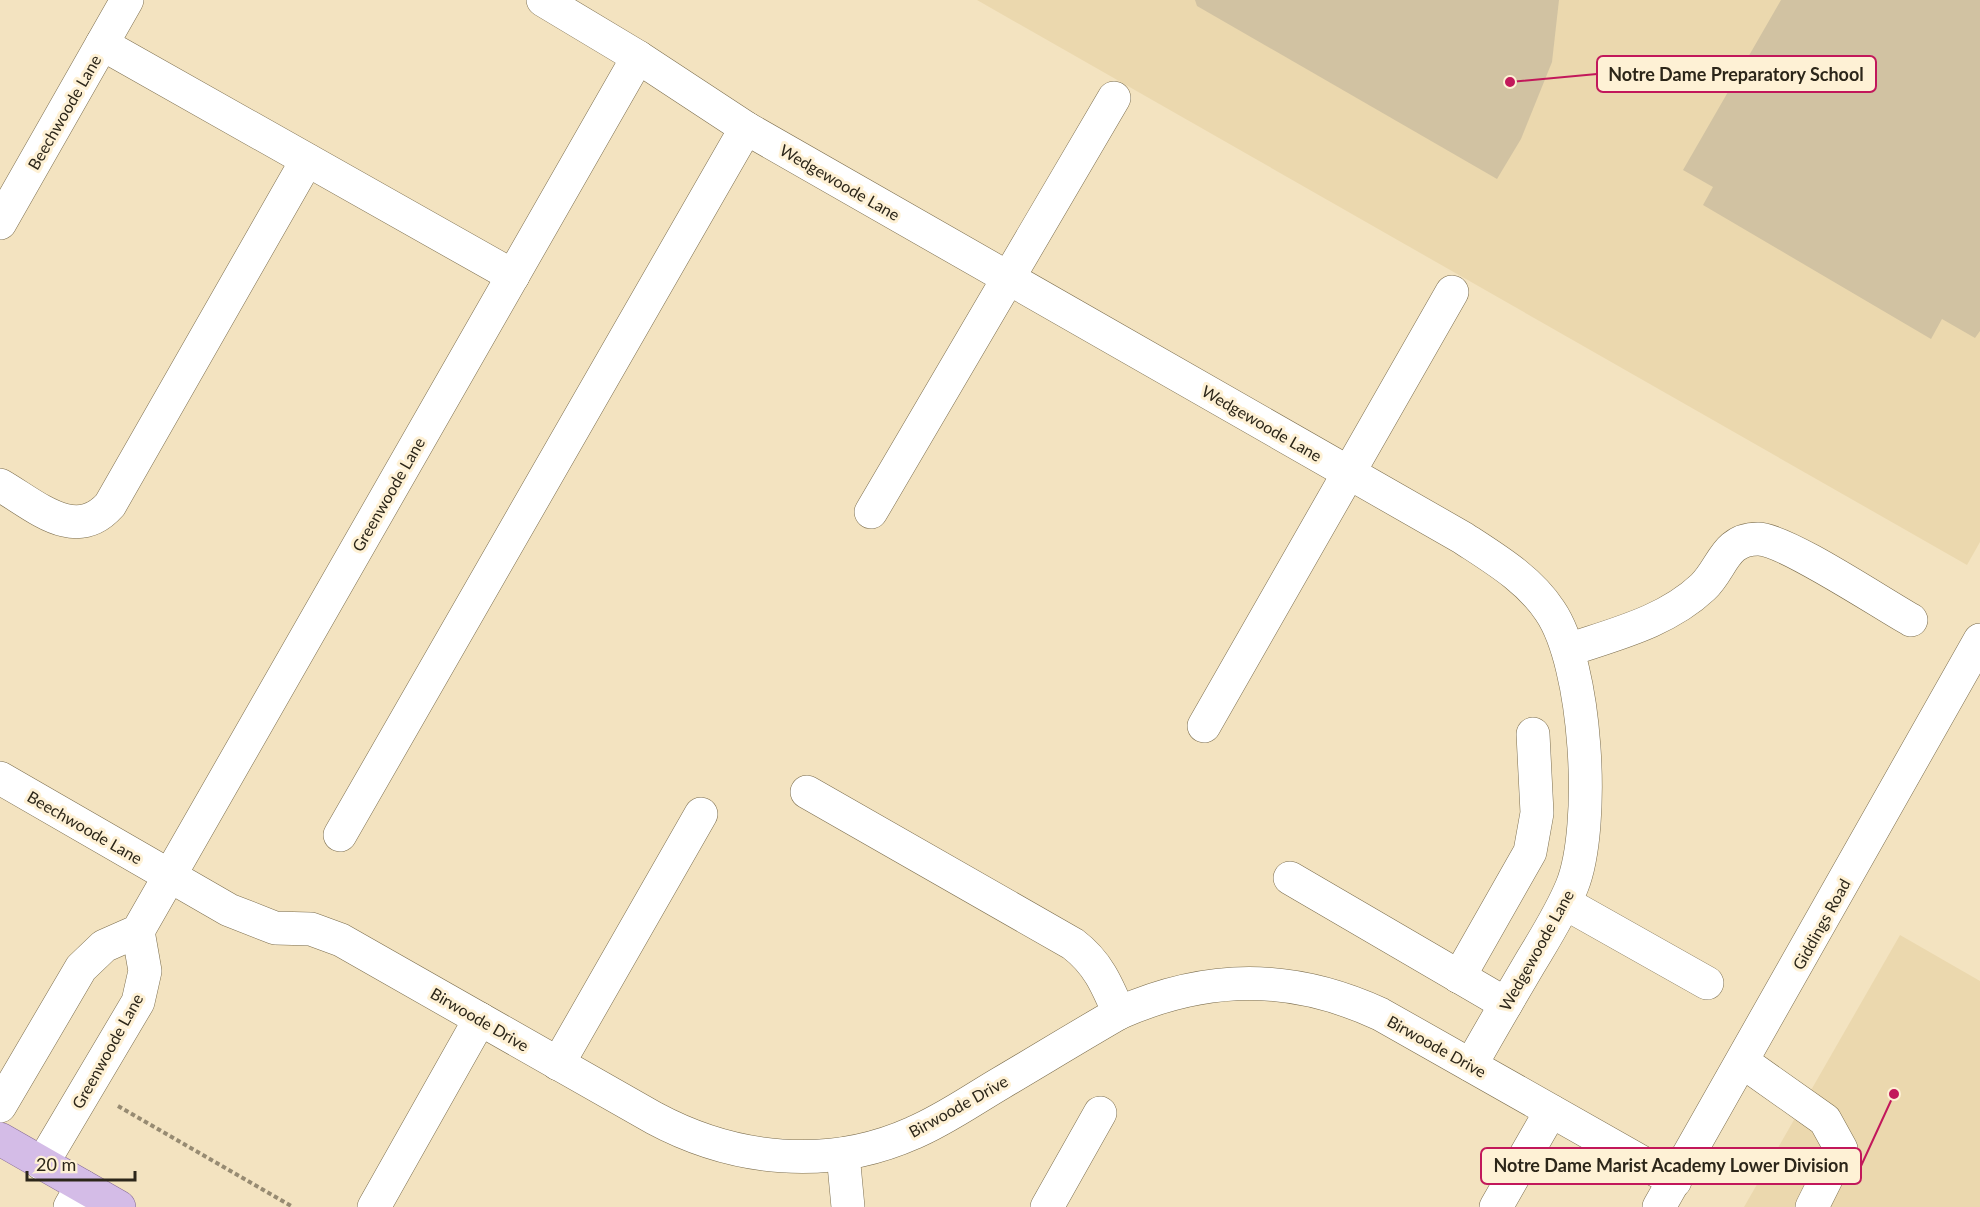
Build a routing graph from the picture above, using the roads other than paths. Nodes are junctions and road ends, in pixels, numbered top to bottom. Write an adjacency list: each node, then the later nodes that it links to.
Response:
1 (127, 0): 3 (street, Beechwoode Lane)
2 (543, 0): 4 (street, Wedgewoode Lane)
3 (102, 44): 7 (street); 8 (street, Beechwoode Lane)
4 (638, 57): 6 (street, Wedgewoode Lane); 9 (street, Greenwoode Lane)
5 (1114, 98): 10 (street)
6 (746, 128): 10 (street, Wedgewoode Lane); 23 (street)
7 (307, 160): 9 (street); 13 (street)
8 (0, 223)
9 (513, 276): 24 (street, Greenwoode Lane)
10 (1008, 278): 12 (street, Wedgewoode Lane); 14 (street)
11 (1452, 292): 12 (street)
12 (1349, 473): 17 (street, Wedgewoode Lane); 18 (street)
13 (0, 485)
14 (871, 512)
15 (1911, 620): 17 (street)
16 (1980, 640): 33 (street, Giddings Road)
17 (1568, 650): 26 (street, Wedgewoode Lane)
18 (1204, 726)
19 (1533, 734): 28 (street)
20 (0, 778): 24 (street, Beechwoode Lane)
21 (807, 792): 31 (street)
22 (701, 814): 34 (street)
23 (340, 835)
24 (170, 876): 27 (street, Greenwoode Lane); 32 (street, Birwoode Drive)
25 (1290, 878): 28 (street)
26 (1565, 903): 29 (street); 30 (street, Wedgewoode Lane)
27 (138, 931): 36 (street); 41 (street, Greenwoode Lane)
28 (1460, 976): 30 (street)
29 (1707, 983)
30 (1506, 1004): 35 (street, Wedgewoode Lane)
31 (1119, 1013): 35 (street, Birwoode Drive); 40 (street, Birwoode Drive)
32 (480, 1019): 34 (street, Birwoode Drive); 46 (street)
33 (1743, 1062): 42 (street, Giddings Road); 44 (street)
34 (558, 1064): 40 (street, Birwoode Drive)
35 (1471, 1065): 37 (street, Birwoode Drive)
36 (0, 1106)
37 (1551, 1111): 42 (street, Birwoode Drive); 49 (street)
38 (1100, 1113): 48 (street)
39 (0, 1139): 41 (main road)
40 (843, 1154): 47 (street)
41 (42, 1164): 43 (main road)
42 (1667, 1194)
43 (76, 1197): 45 (main road)
44 (1817, 1205)
45 (118, 1207)
46 (374, 1207)
47 (848, 1207)
48 (1047, 1207)
49 (1496, 1207)

